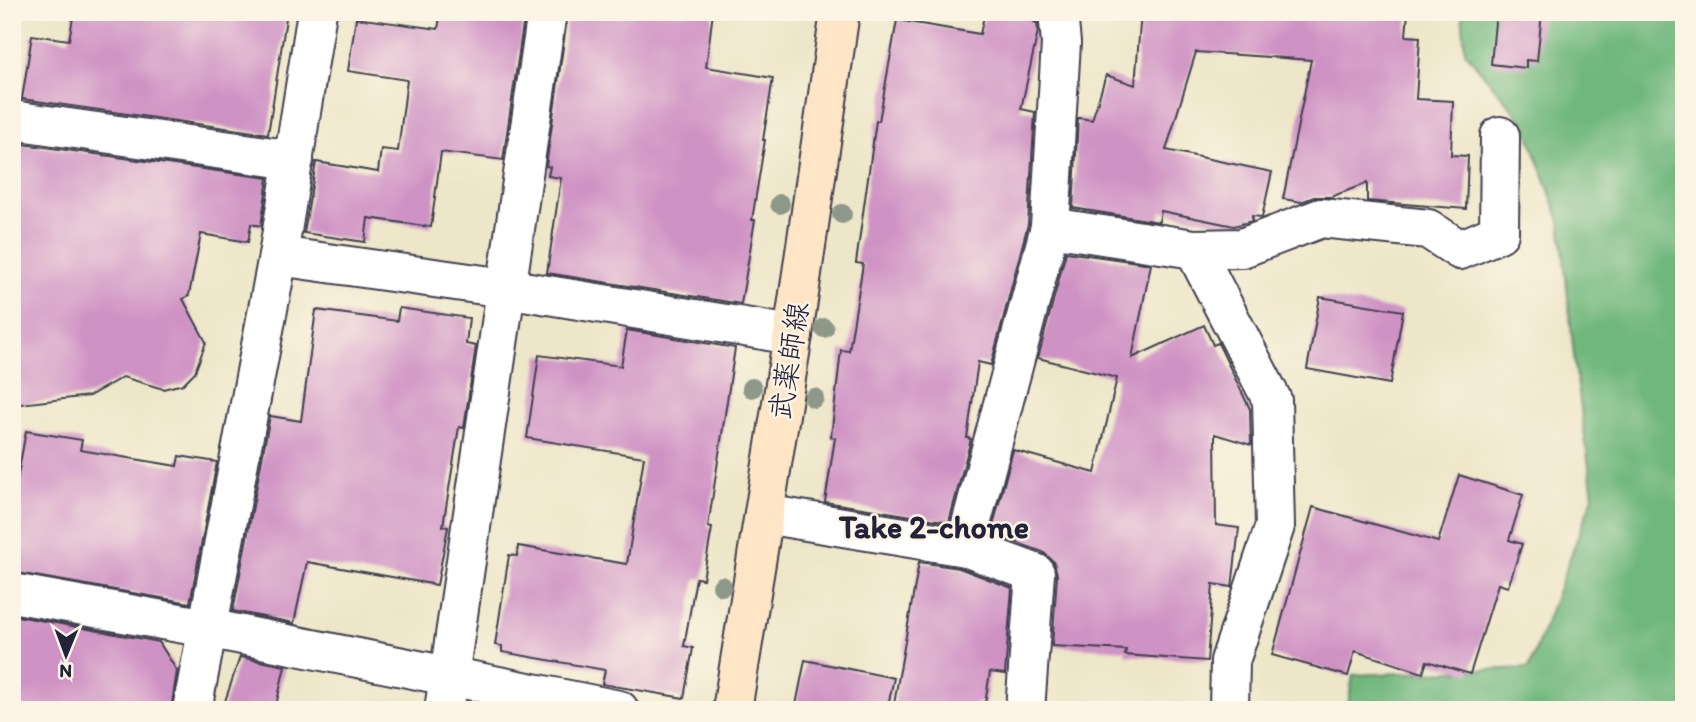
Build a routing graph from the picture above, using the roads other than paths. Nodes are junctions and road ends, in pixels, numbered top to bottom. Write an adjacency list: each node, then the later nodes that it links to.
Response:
1 (317, 12): 7 (street)
2 (547, 12): 11 (street)
3 (839, 12): 12 (street, 武薬師線)
4 (1058, 12): 8 (street)
5 (12, 120): 7 (street)
6 (1500, 136): 9 (street)
7 (294, 160): 10 (street)
8 (1050, 227): 9 (street); 14 (street)
9 (1194, 249): 22 (street)
10 (278, 256): 11 (street); 16 (street)
11 (505, 288): 12 (street); 17 (street)
12 (793, 335): 13 (street, 武薬師線)
13 (764, 514): 14 (street); 20 (street, 武薬師線)
14 (965, 547): 21 (street)
15 (12, 593): 16 (street)
16 (207, 628): 17 (street); 18 (street)
17 (446, 694): 19 (street)
18 (192, 710)
19 (619, 710)
20 (733, 710)
21 (1026, 710)
22 (1229, 710)

